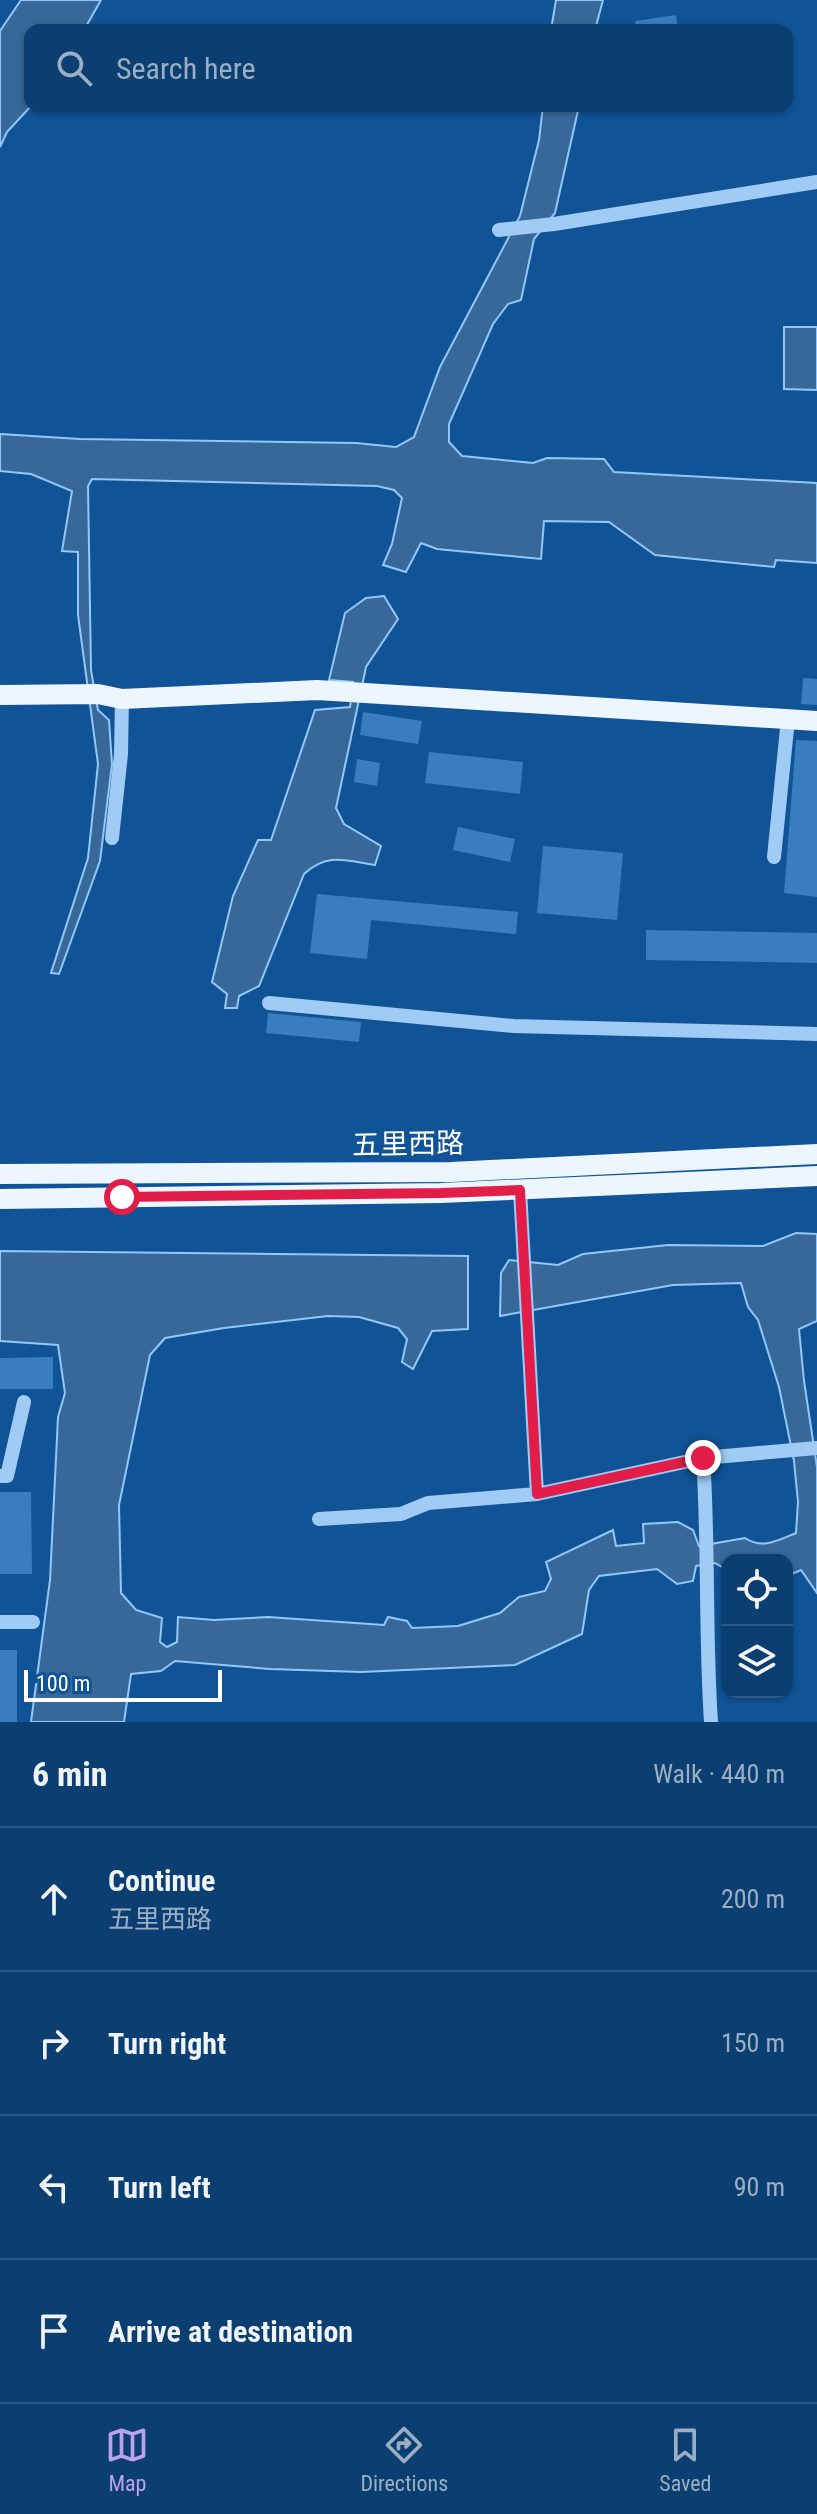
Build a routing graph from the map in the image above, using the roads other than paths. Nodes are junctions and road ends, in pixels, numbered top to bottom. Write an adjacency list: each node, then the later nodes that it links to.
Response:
1 (817, 182): 2 (street)
2 (504, 229)
3 (0, 695): 4 (main road)
4 (122, 699): 5 (main road); 7 (street)
5 (788, 719): 6 (main road); 8 (street)
6 (817, 721)
7 (112, 838)
8 (774, 857)
9 (269, 1003): 10 (street)
10 (817, 1034)
11 (817, 1154): 12 (main road, 五里西路)
12 (0, 1174)
13 (817, 1176): 14 (main road, 五里西路)
14 (520, 1190): 15 (main road, 五里西路); 20 (street)
15 (0, 1199)
16 (24, 1402): 19 (street)
17 (817, 1448): 18 (street)
18 (703, 1458): 20 (street); 24 (street)
19 (0, 1476)
20 (537, 1494): 21 (street)
21 (319, 1519)
22 (0, 1622): 23 (street)
23 (33, 1622)
24 (711, 1722)

